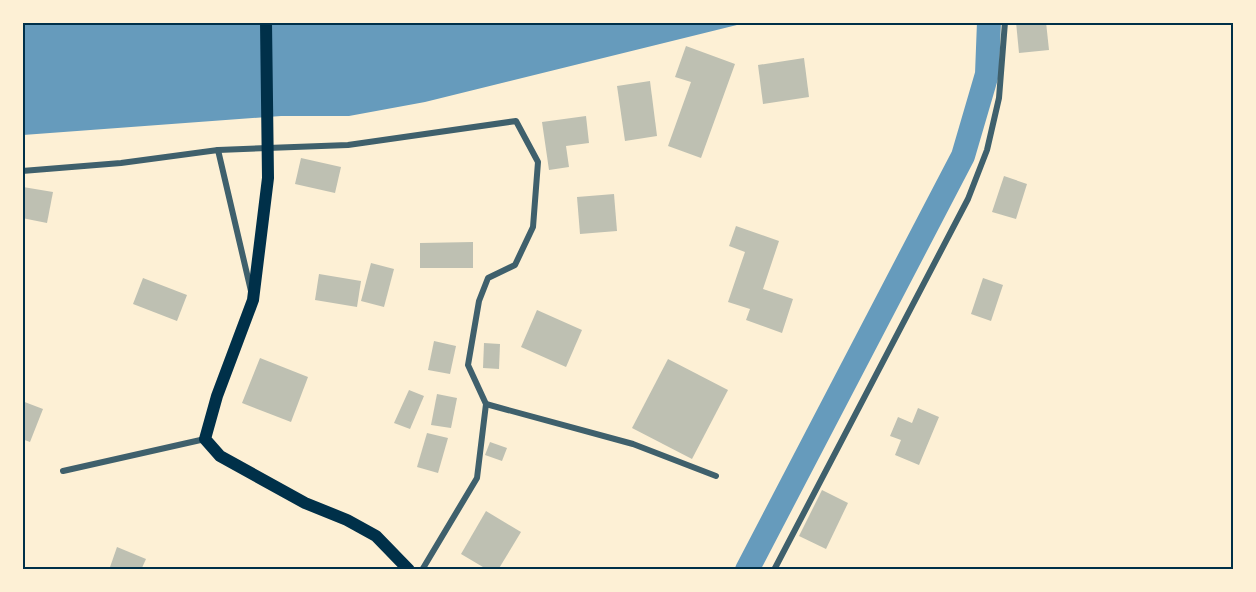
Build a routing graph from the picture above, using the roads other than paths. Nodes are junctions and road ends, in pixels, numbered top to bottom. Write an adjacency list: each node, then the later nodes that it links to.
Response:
1 (266, 22): 5 (main road)
2 (1005, 22): 12 (street)
3 (218, 150): 4 (street); 5 (street); 6 (street)
4 (22, 171)
5 (253, 300): 7 (main road)
6 (486, 404): 9 (street); 11 (street)
7 (205, 439): 8 (street); 10 (main road)
8 (63, 471)
9 (716, 476)
10 (409, 570)
11 (422, 570)
12 (774, 570)

